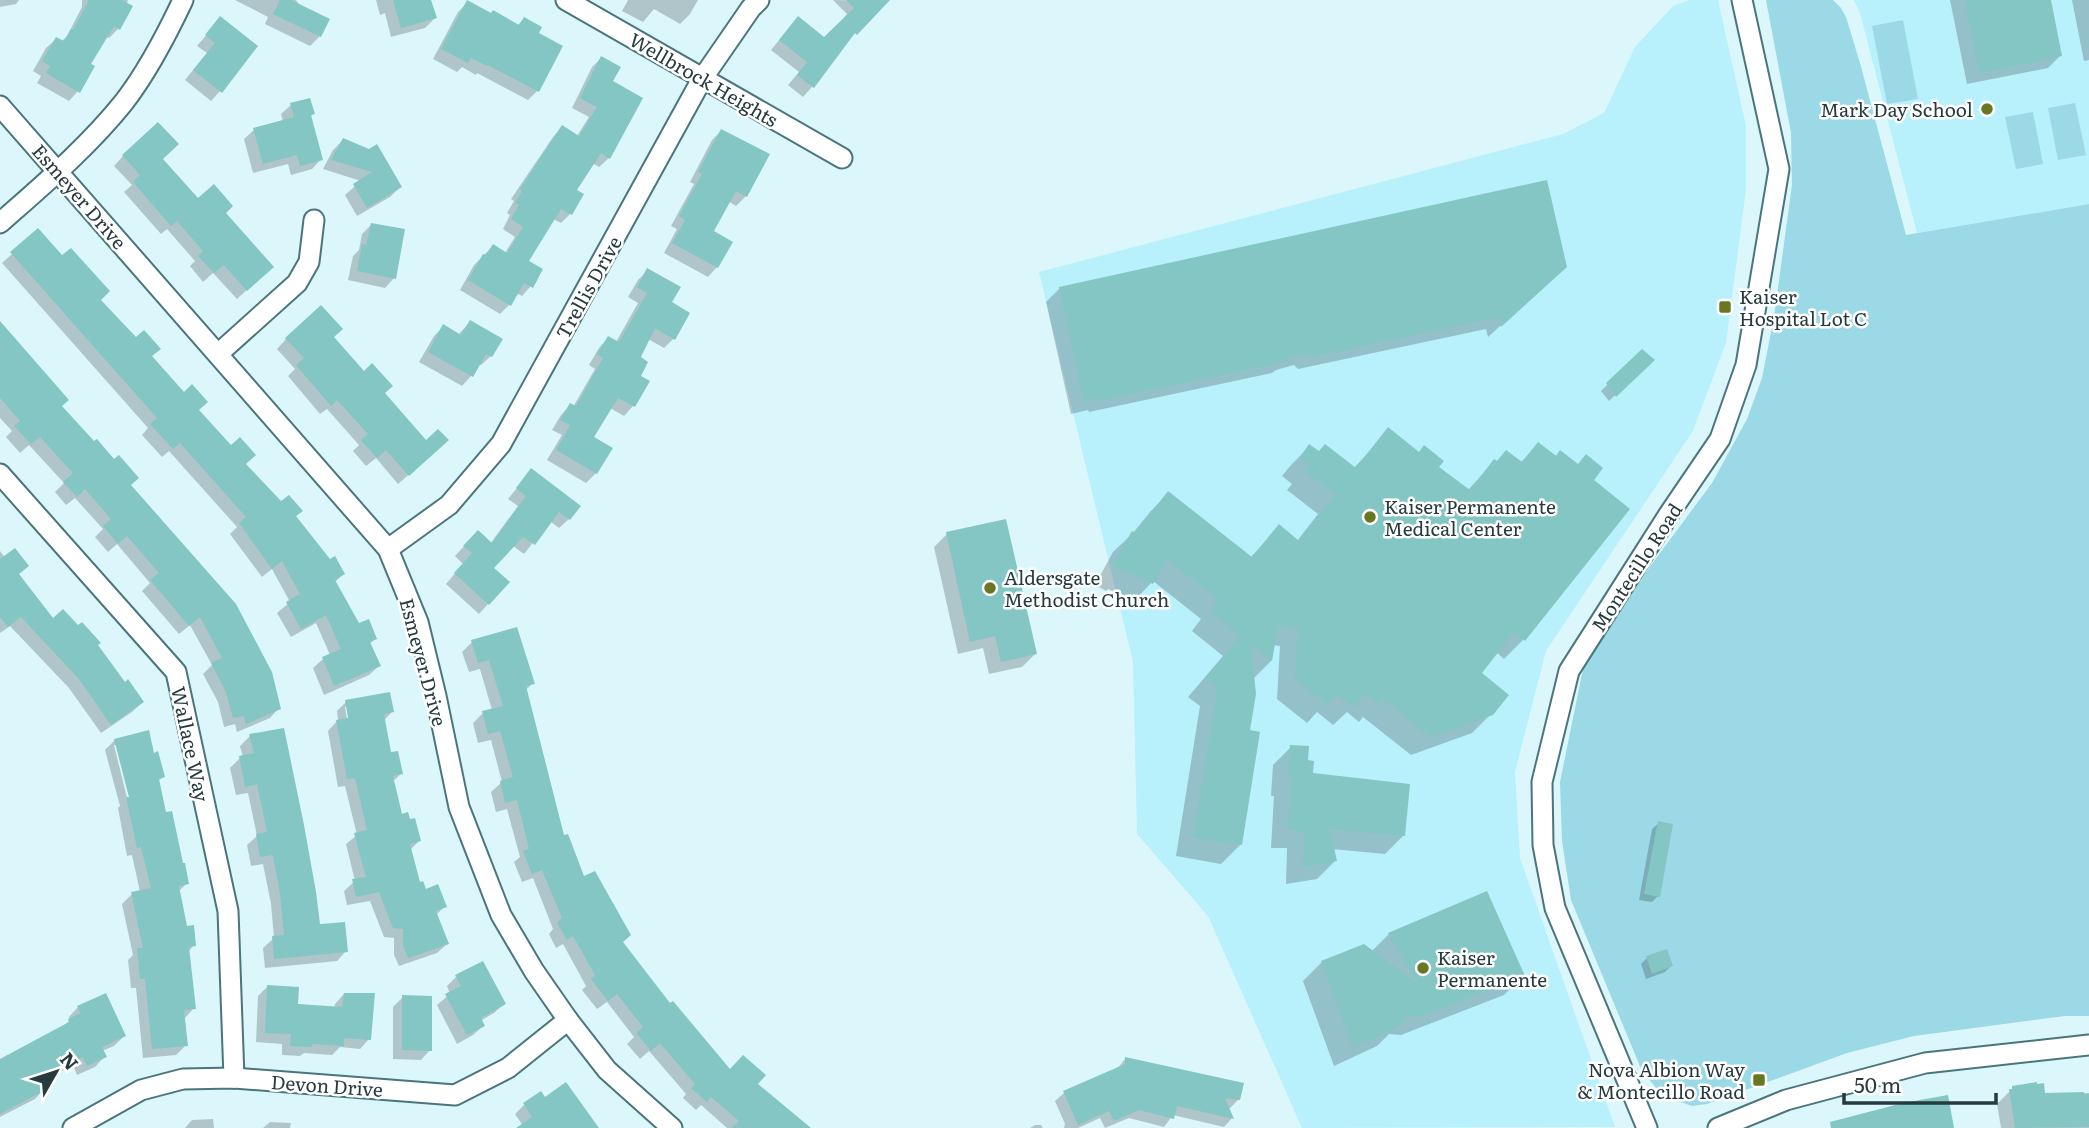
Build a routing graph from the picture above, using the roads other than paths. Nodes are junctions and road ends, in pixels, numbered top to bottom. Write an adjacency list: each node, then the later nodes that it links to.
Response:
1 (184, 0): 8 (street)
2 (566, 0): 5 (street, Wellbrock Heights)
3 (758, 0): 5 (street, Trellis Drive)
4 (1742, 0): 19 (street, Montecillo Road)
5 (702, 79): 7 (street, Wellbrock Heights); 13 (street, Trellis Drive)
6 (0, 106): 8 (street, Esmeyer Drive)
7 (842, 158)
8 (58, 171): 10 (street); 11 (street, Esmeyer Drive)
9 (314, 220): 11 (street)
10 (0, 223)
11 (218, 354): 13 (street, Esmeyer Drive)
12 (0, 474): 16 (street, Wallace Way)
13 (388, 549): 14 (street, Esmeyer Drive)
14 (568, 1020): 16 (street, Devon Drive); 18 (street, Esmeyer Drive)
15 (2089, 1045): 20 (street)
16 (234, 1078): 17 (street, Devon Drive)
17 (73, 1128)
18 (672, 1128)
19 (1647, 1128)
20 (1718, 1128)

